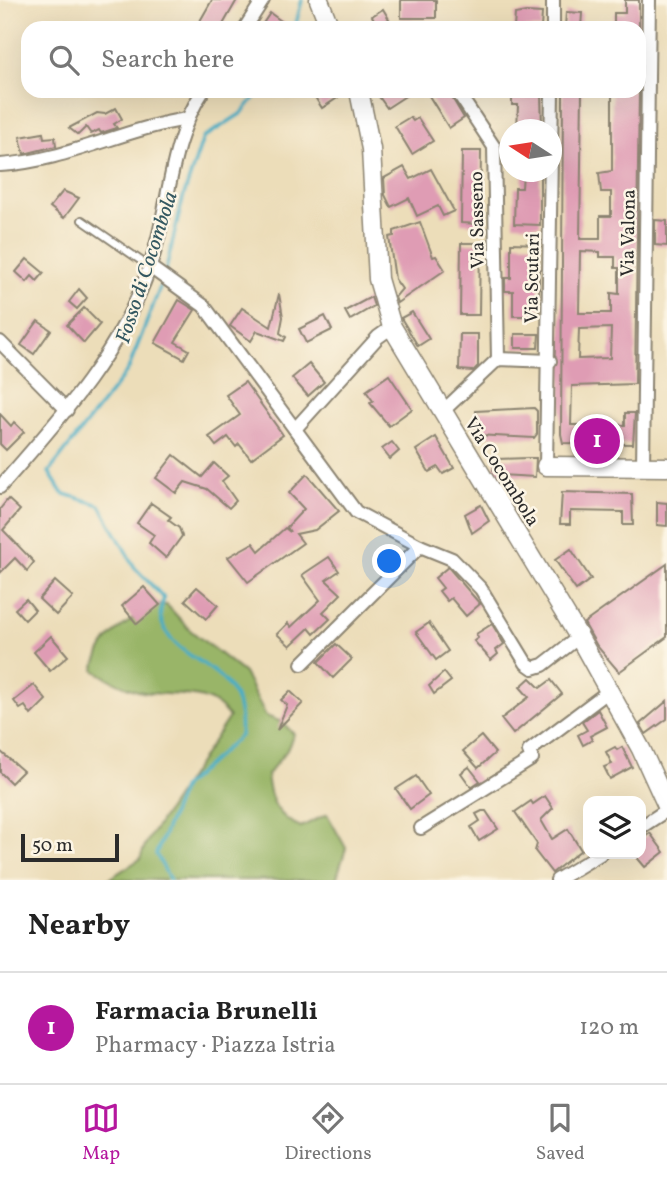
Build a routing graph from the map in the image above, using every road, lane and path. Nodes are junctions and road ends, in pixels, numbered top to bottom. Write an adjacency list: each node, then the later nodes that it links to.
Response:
1 (263, 0): 5 (street)
2 (319, 0): 6 (street)
3 (553, 0): 7 (street)
4 (649, 0): 24 (street, Via Valona)
5 (250, 21)
6 (328, 21)
7 (553, 21)
8 (199, 98): 12 (street)
9 (360, 98): 16 (street, Via Cocombola)
10 (462, 98): 18 (street, Via Sasseno)
11 (552, 98): 19 (street, Via Scutari)
12 (187, 119): 13 (street); 15 (street)
13 (0, 165)
14 (82, 219): 15 (lane)
15 (153, 270): 20 (street); 22 (street)
16 (392, 327): 21 (street, Via Cocombola); 22 (street)
17 (0, 342): 20 (street)
18 (498, 359): 19 (street); 21 (street)
19 (550, 361): 23 (street, Via Scutari)
20 (67, 410): 26 (street)
21 (442, 412): 28 (street, Via Cocombola)
22 (295, 429): 27 (street)
23 (547, 466): 24 (street)
24 (643, 467): 25 (street)
25 (667, 467)
26 (0, 487)
27 (420, 546): 28 (street); 29 (street)
28 (579, 637): 30 (street, Via Cocombola)
29 (302, 664)
30 (609, 691): 31 (street, Via Cocombola); 33 (street)
31 (667, 808): 32 (street, Via Cocombola)
32 (646, 823)
33 (421, 828)
34 (592, 859): 35 (street)
35 (557, 880)

